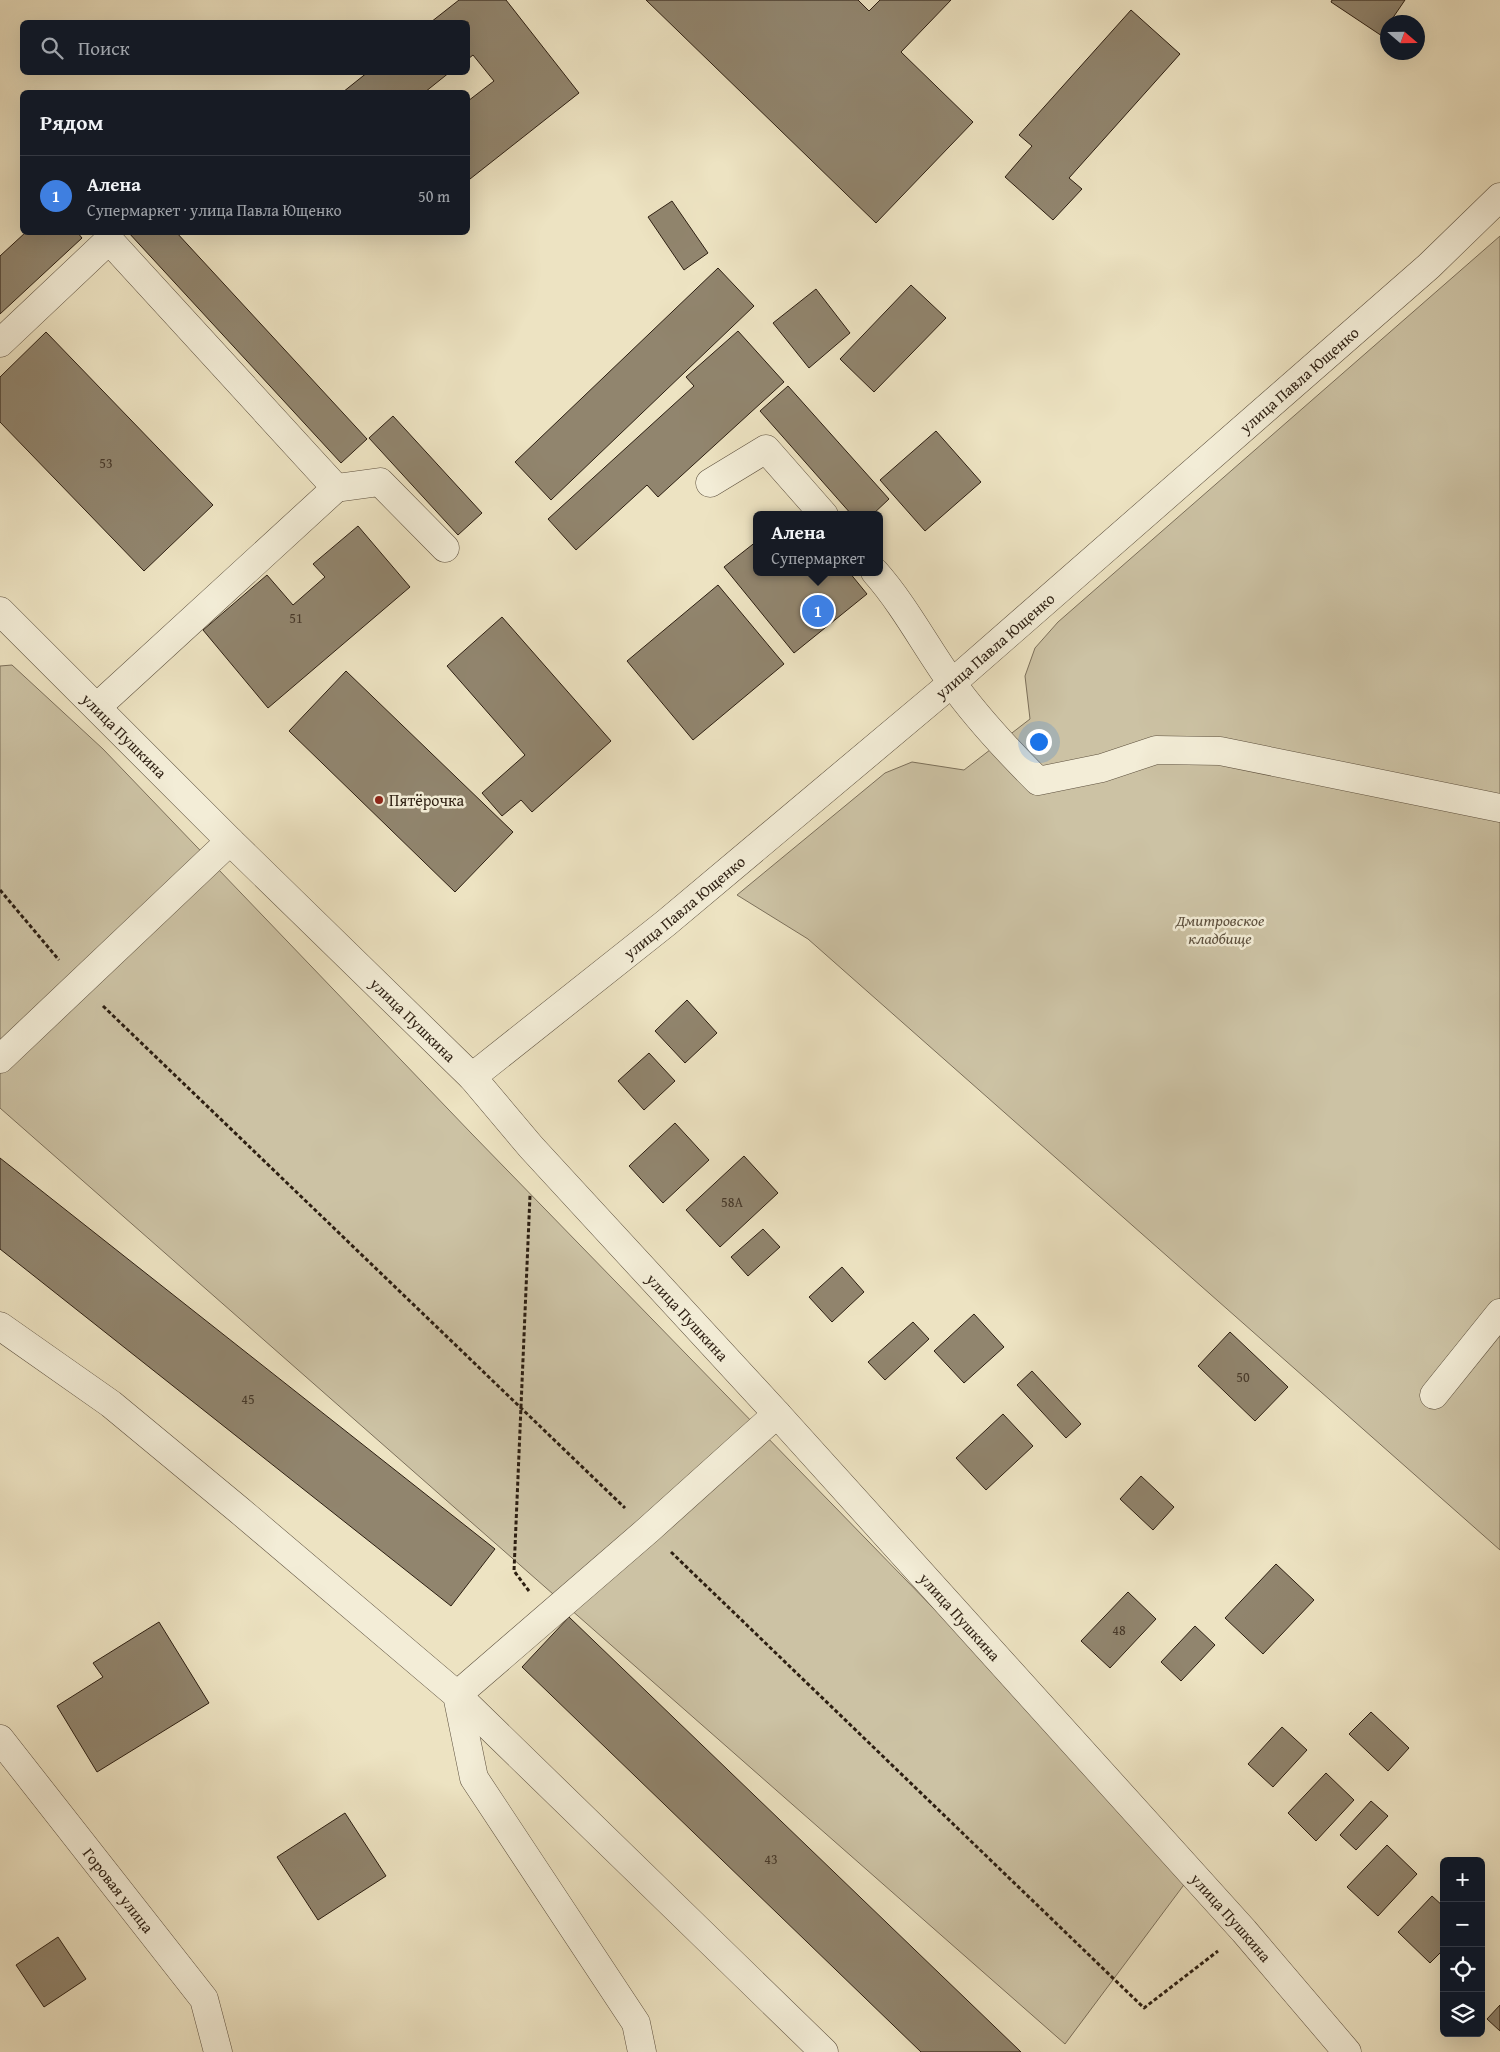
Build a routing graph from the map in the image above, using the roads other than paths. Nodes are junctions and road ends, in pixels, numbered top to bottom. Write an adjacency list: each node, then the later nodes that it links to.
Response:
1 (1500, 197): 9 (street, улица Павла Ющенко)
2 (0, 343): 4 (street)
3 (710, 483): 5 (street)
4 (336, 488): 6 (street); 10 (street)
5 (820, 511)
6 (445, 548)
7 (879, 576): 9 (street)
8 (0, 611): 10 (street, улица Пушкина)
9 (952, 683): 11 (street); 14 (street, улица Павла Ющенко)
10 (97, 707): 12 (street, улица Пушкина)
11 (1500, 808)
12 (230, 841): 13 (street); 14 (street, улица Пушкина)
13 (0, 1060)
14 (472, 1077): 18 (street, улица Пушкина)
15 (1500, 1313): 17 (street)
16 (0, 1326): 19 (street)
17 (1434, 1395)
18 (777, 1414): 19 (street); 24 (street, улица Пушкина)
19 (456, 1695): 22 (street); 23 (street)
20 (0, 1739): 21 (street, Горовая улица)
21 (218, 2052)
22 (642, 2052)
23 (824, 2052)
24 (1347, 2052)

